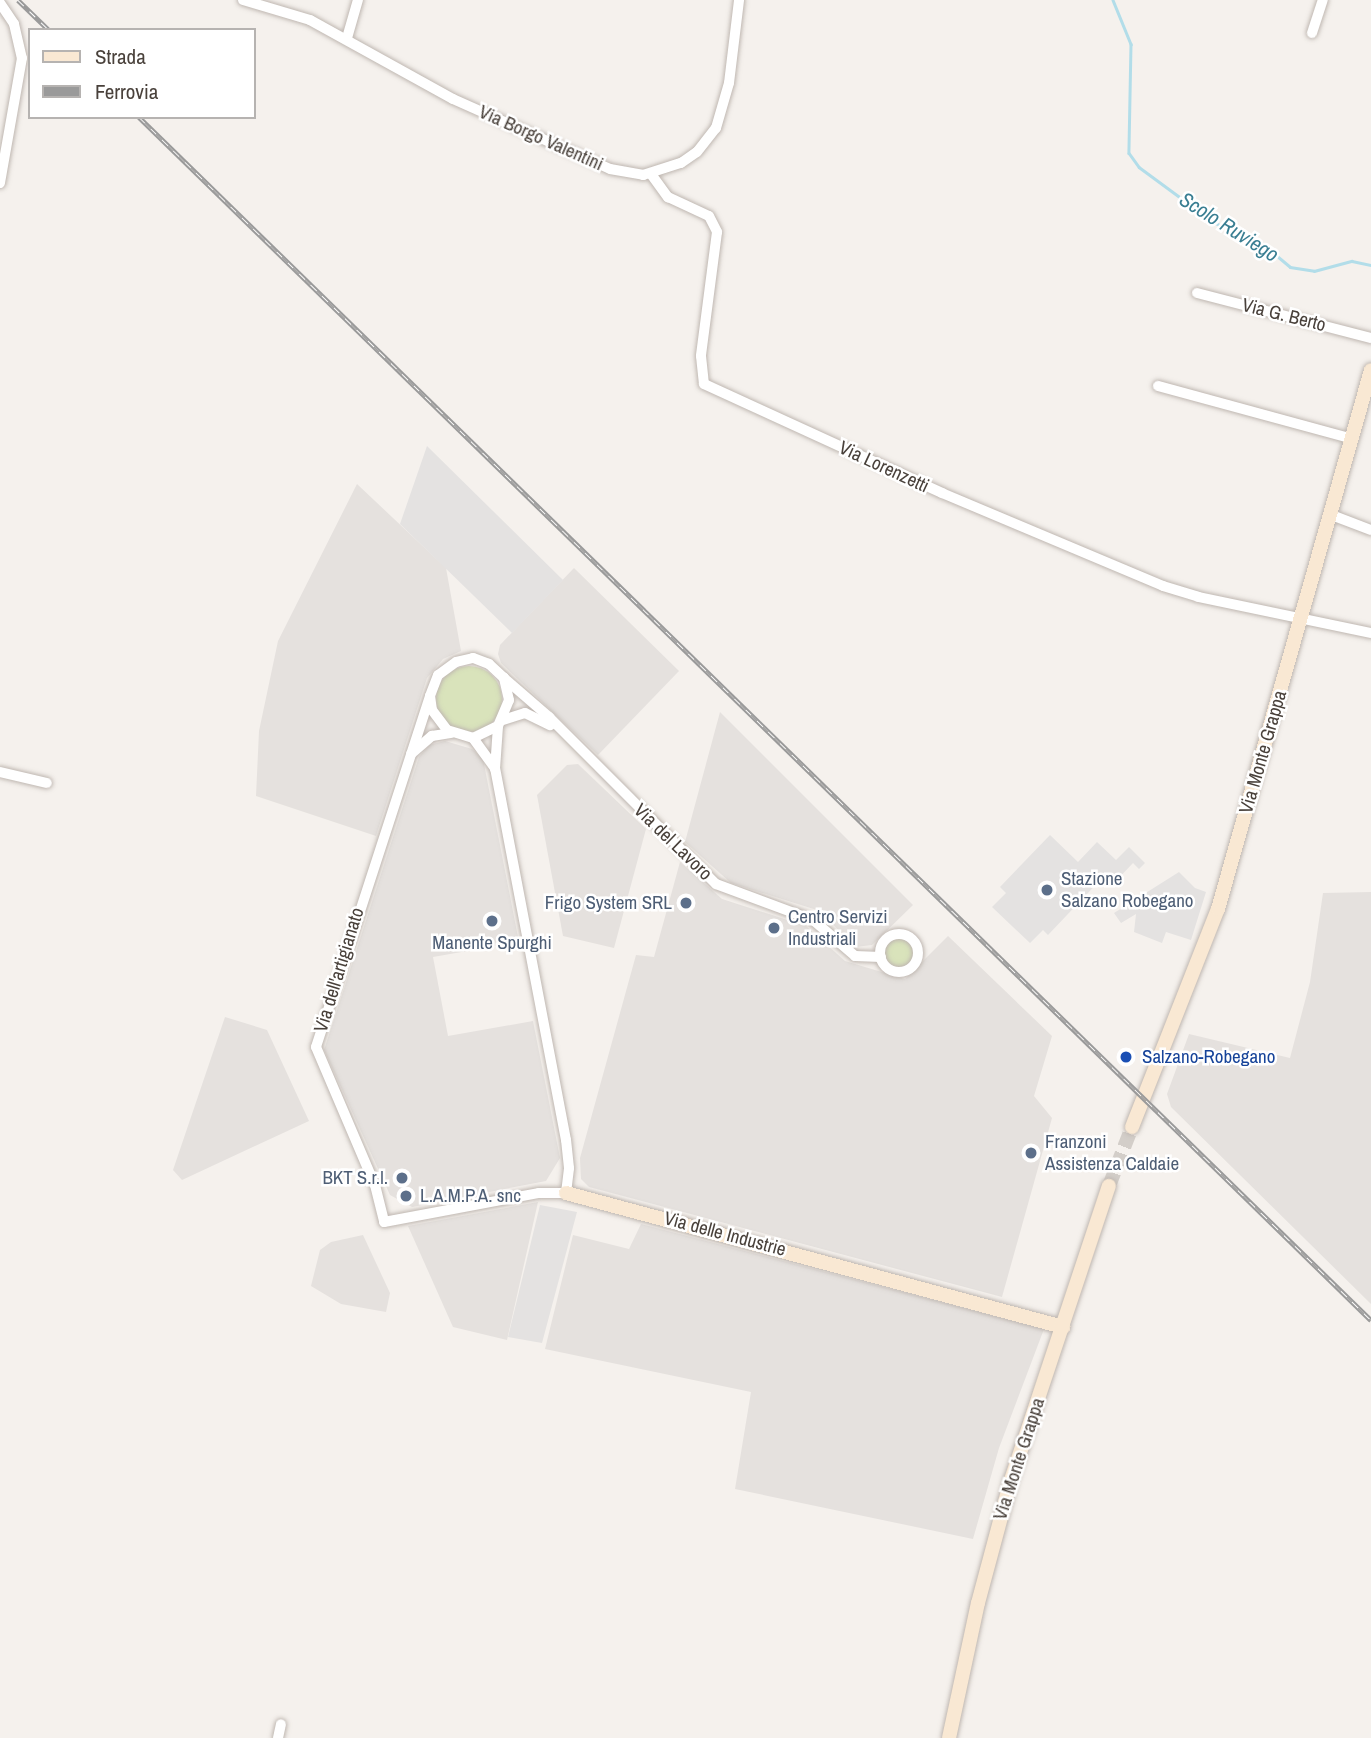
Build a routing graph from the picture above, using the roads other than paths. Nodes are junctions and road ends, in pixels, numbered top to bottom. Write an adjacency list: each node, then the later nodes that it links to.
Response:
1 (243, 0): 7 (street, Via Borgo Valentini)
2 (358, 0): 7 (street)
3 (740, 0): 8 (street, Via Borgo Valentini)
4 (1323, 0): 6 (street)
5 (0, 3): 9 (street)
6 (1312, 33)
7 (347, 38): 8 (street, Via Borgo Valentini)
8 (651, 174): 17 (street, Via Lorenzetti)
9 (0, 183)
10 (1197, 293): 11 (street, Via G. Berto)
11 (1371, 338)
12 (1371, 370): 14 (street, Via Monte Grappa)
13 (1158, 386): 14 (street)
14 (1349, 438): 15 (street, Via Monte Grappa)
15 (1329, 514): 16 (street); 17 (street, Via Monte Grappa)
16 (1371, 530)
17 (1301, 616): 18 (street); 30 (street, Via Monte Grappa)
18 (1371, 633)
19 (503, 678): 20 (street, Via dell'artigianato); 21 (street); 22 (street, Via del Lavoro)
20 (430, 696): 23 (street); 25 (street, Via dell'artigianato)
21 (500, 723): 22 (street, Via del Lavoro); 24 (street); 26 (street)
22 (557, 729): 29 (street, Via del Lavoro)
23 (453, 733): 24 (street); 25 (street)
24 (473, 738): 26 (street)
25 (411, 754): 33 (street, Via dell'artigianato)
26 (495, 769): 32 (street)
27 (0, 772): 28 (street)
28 (47, 783)
29 (881, 957)
30 (1132, 1127)
31 (1109, 1186): 34 (street, Via Monte Grappa)
32 (566, 1193): 33 (street, Via delle Industrie); 34 (street, Via delle Industrie)
33 (383, 1222)
34 (1063, 1326): 37 (street, Via Monte Grappa)
35 (281, 1724): 36 (street)
36 (278, 1738)
37 (949, 1738)

